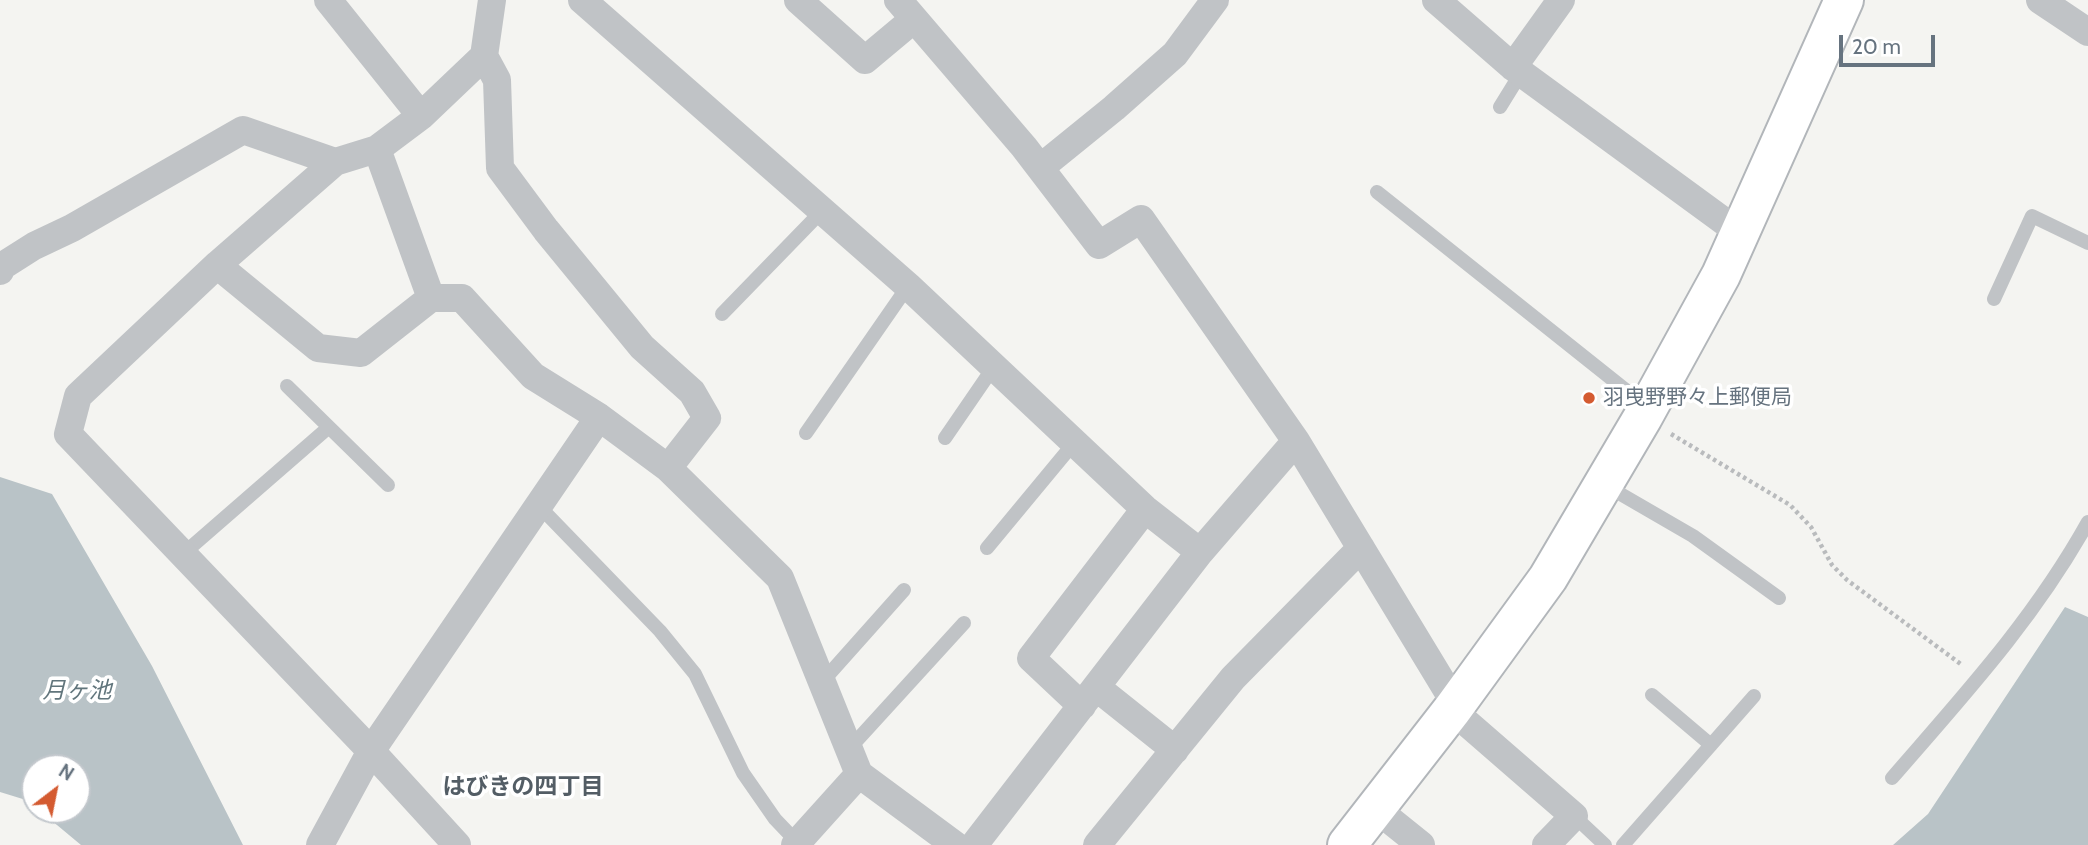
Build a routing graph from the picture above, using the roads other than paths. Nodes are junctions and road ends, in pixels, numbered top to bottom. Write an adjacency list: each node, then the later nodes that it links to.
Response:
1 (328, 0): 15 (street)
2 (492, 0): 12 (street)
3 (582, 0): 20 (street)
4 (798, 0): 10 (street)
5 (1215, 0): 18 (street)
6 (1436, 0): 13 (street)
7 (1561, 0): 13 (street)
8 (1844, 0): 21 (street)
9 (2040, 0): 11 (street)
10 (906, 10): 18 (street)
11 (2088, 32)
12 (484, 56): 15 (street); 38 (street)
13 (1517, 70): 14 (lane); 21 (street)
14 (1500, 107)
15 (421, 116): 16 (street)
16 (377, 149): 17 (street); 26 (street)
17 (335, 162): 23 (street); 24 (street)
18 (1040, 168): 36 (street)
19 (1377, 192): 31 (lane)
20 (822, 211): 25 (street); 28 (lane)
21 (1740, 233): 31 (street)
22 (2088, 243): 27 (lane)
23 (217, 265): 26 (street); 47 (street)
24 (0, 271)
25 (908, 286): 29 (street); 34 (lane)
26 (431, 298): 32 (street)
27 (1994, 299)
28 (722, 314)
29 (993, 368): 35 (lane); 37 (street)
30 (287, 386): 33 (lane)
31 (1646, 413): 40 (street)
32 (599, 417): 38 (street); 41 (street)
33 (329, 428): 39 (lane); 47 (lane)
34 (806, 433)
35 (945, 438)
36 (1296, 441): 45 (street); 46 (street)
37 (1074, 443): 42 (street); 44 (lane)
38 (668, 468): 51 (street)
39 (388, 485)
40 (1603, 485): 49 (lane); 55 (street)
41 (538, 506): 58 (street); 63 (lane)
42 (1145, 509): 46 (street); 53 (street)
43 (2088, 523): 60 (lane)
44 (987, 548)
45 (1361, 548): 55 (street); 57 (street)
46 (1200, 552): 53 (street)
47 (183, 554): 58 (street)
48 (904, 590): 51 (lane)
49 (1779, 598)
50 (964, 623): 59 (lane)
51 (822, 682): 59 (street)
52 (1652, 695): 56 (lane)
53 (1089, 696): 57 (street); 67 (street)
54 (1754, 696): 56 (lane)
55 (1454, 707): 61 (street); 62 (street)
56 (1711, 745): 73 (lane)
57 (1175, 750): 68 (street)
58 (371, 751): 64 (street); 65 (street)
59 (854, 762): 63 (street); 66 (street)
60 (1892, 778)
61 (1376, 808): 69 (street); 70 (street)
62 (1574, 816): 71 (street); 72 (lane)
63 (796, 844)
64 (320, 845)
65 (457, 845)
66 (955, 845)
67 (974, 845)
68 (1097, 845)
69 (1347, 845)
70 (1421, 845)
71 (1546, 845)
72 (1605, 845)
73 (1623, 845)

